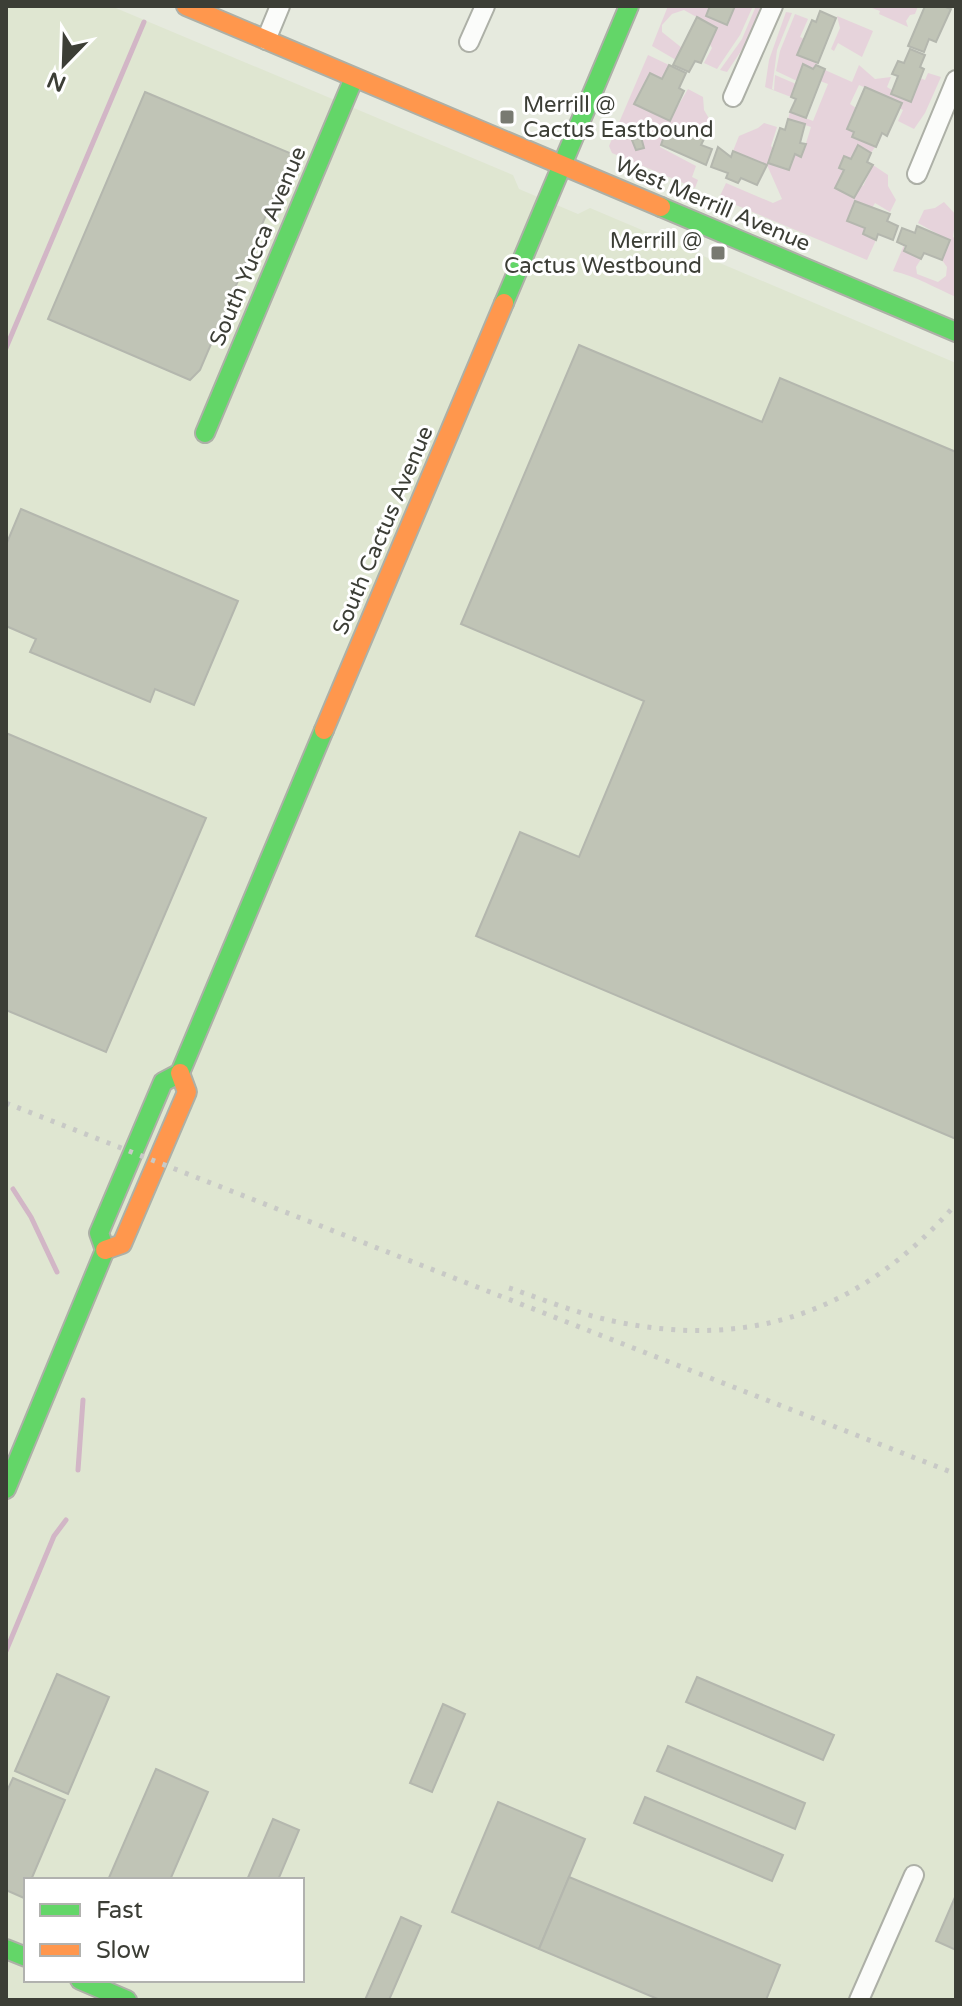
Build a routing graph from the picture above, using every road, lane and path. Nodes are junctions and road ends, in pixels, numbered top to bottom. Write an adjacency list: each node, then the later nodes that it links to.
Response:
1 (186, 6): 6 (main road, West Merrill Avenue)
2 (280, 6): 6 (street)
3 (485, 6): 7 (street)
4 (629, 6): 11 (main road, South Cactus Avenue)
5 (773, 6): 10 (street)
6 (266, 40): 8 (main road, West Merrill Avenue)
7 (469, 42)
8 (354, 78): 11 (main road, West Merrill Avenue); 14 (main road, South Yucca Avenue)
9 (956, 80): 12 (street)
10 (733, 97)
11 (562, 165): 13 (main road, West Merrill Avenue); 15 (main road, South Cactus Avenue)
12 (917, 174)
13 (956, 332)
14 (205, 433)
15 (180, 1073): 16 (main road, South Cactus Avenue); 16 (main road, South Cactus Avenue)
16 (105, 1250): 17 (main road, South Cactus Avenue)
17 (6, 1489)
18 (914, 1875): 21 (street)
19 (85, 1982): 20 (main road)
20 (127, 2000)
21 (859, 2000)

